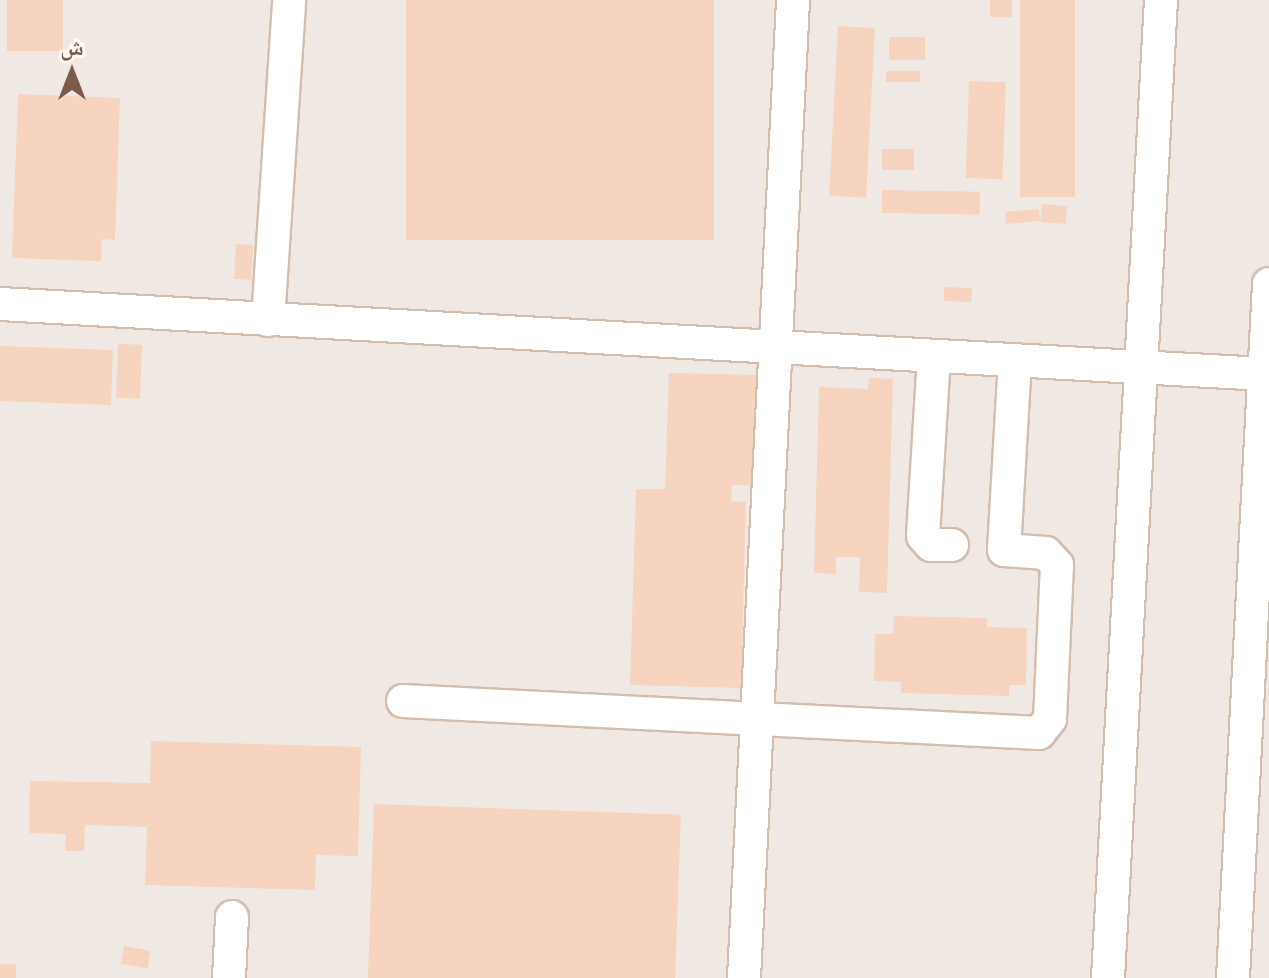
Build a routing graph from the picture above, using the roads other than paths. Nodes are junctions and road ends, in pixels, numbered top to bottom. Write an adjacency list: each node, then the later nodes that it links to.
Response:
1 (289, 0): 6 (lane)
2 (793, 0): 7 (lane)
3 (1161, 0): 10 (lane)
4 (1269, 284): 11 (lane)
5 (0, 304): 6 (lane)
6 (268, 320): 7 (lane)
7 (775, 347): 8 (lane); 14 (lane)
8 (934, 356): 9 (lane); 12 (lane)
9 (1015, 360): 10 (lane); 14 (lane)
10 (1142, 368): 11 (lane); 18 (lane)
11 (1264, 374): 19 (lane)
12 (952, 545)
13 (403, 701): 14 (lane)
14 (757, 719): 17 (lane)
15 (232, 917): 16 (lane)
16 (229, 978)
17 (744, 978)
18 (1108, 978)
19 (1233, 978)

